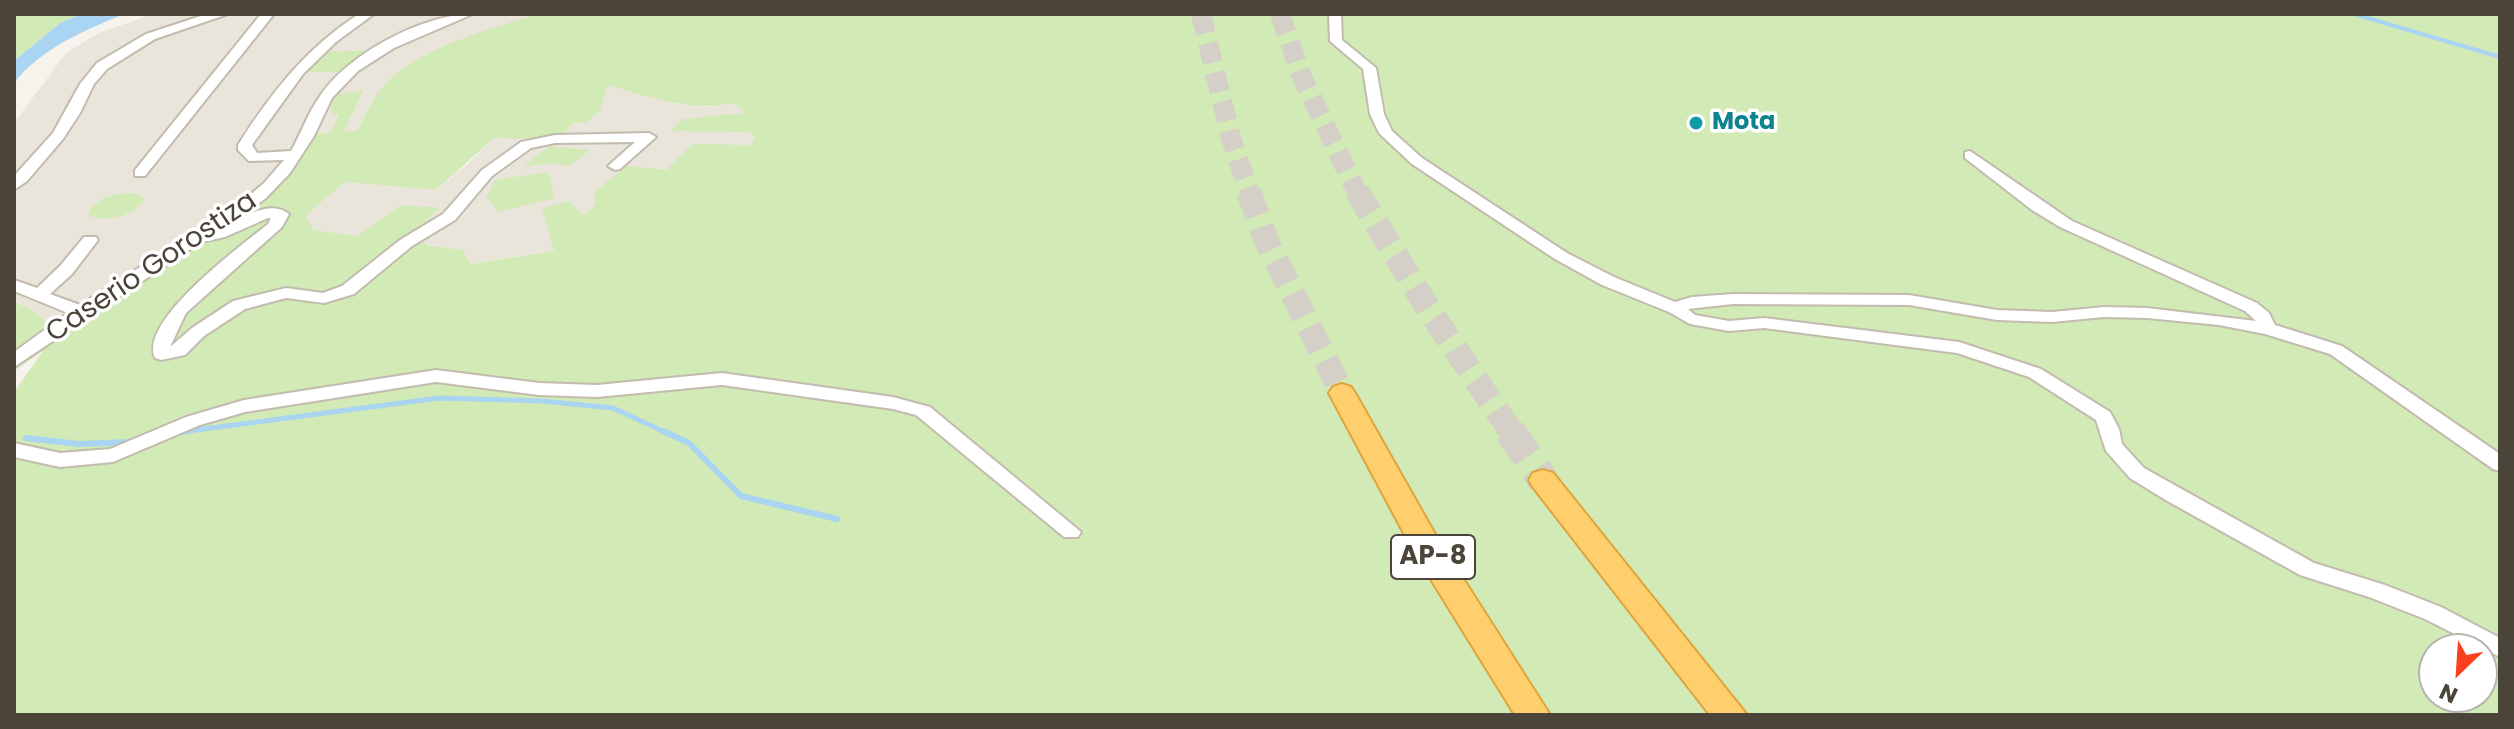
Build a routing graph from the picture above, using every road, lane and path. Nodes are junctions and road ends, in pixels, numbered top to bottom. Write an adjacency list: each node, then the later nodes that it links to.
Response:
1 (222, 14): 10 (street)
2 (268, 14): 9 (street)
3 (368, 14): 6 (street)
4 (1335, 14): 15 (street)
5 (462, 16): 6 (street, Caserio Gorostiza)
6 (295, 155): 11 (street, Caserio Gorostiza)
7 (1970, 155): 17 (street)
8 (615, 166): 11 (street)
9 (140, 173)
10 (14, 185)
11 (195, 239): 16 (street, Caserio Gorostiza)
12 (90, 240): 14 (street)
13 (14, 285): 14 (street)
14 (39, 295): 16 (street)
15 (1675, 308): 17 (street); 24 (street)
16 (81, 312): 18 (street, Caserio Gorostiza)
17 (2268, 329): 21 (street)
18 (14, 361)
19 (1342, 393): 25 (highway, AP-8)
20 (14, 450): 23 (street)
21 (2500, 464)
22 (1543, 480): 26 (highway)
23 (1071, 532)
24 (2500, 648)
25 (1533, 715)
26 (1730, 715)

